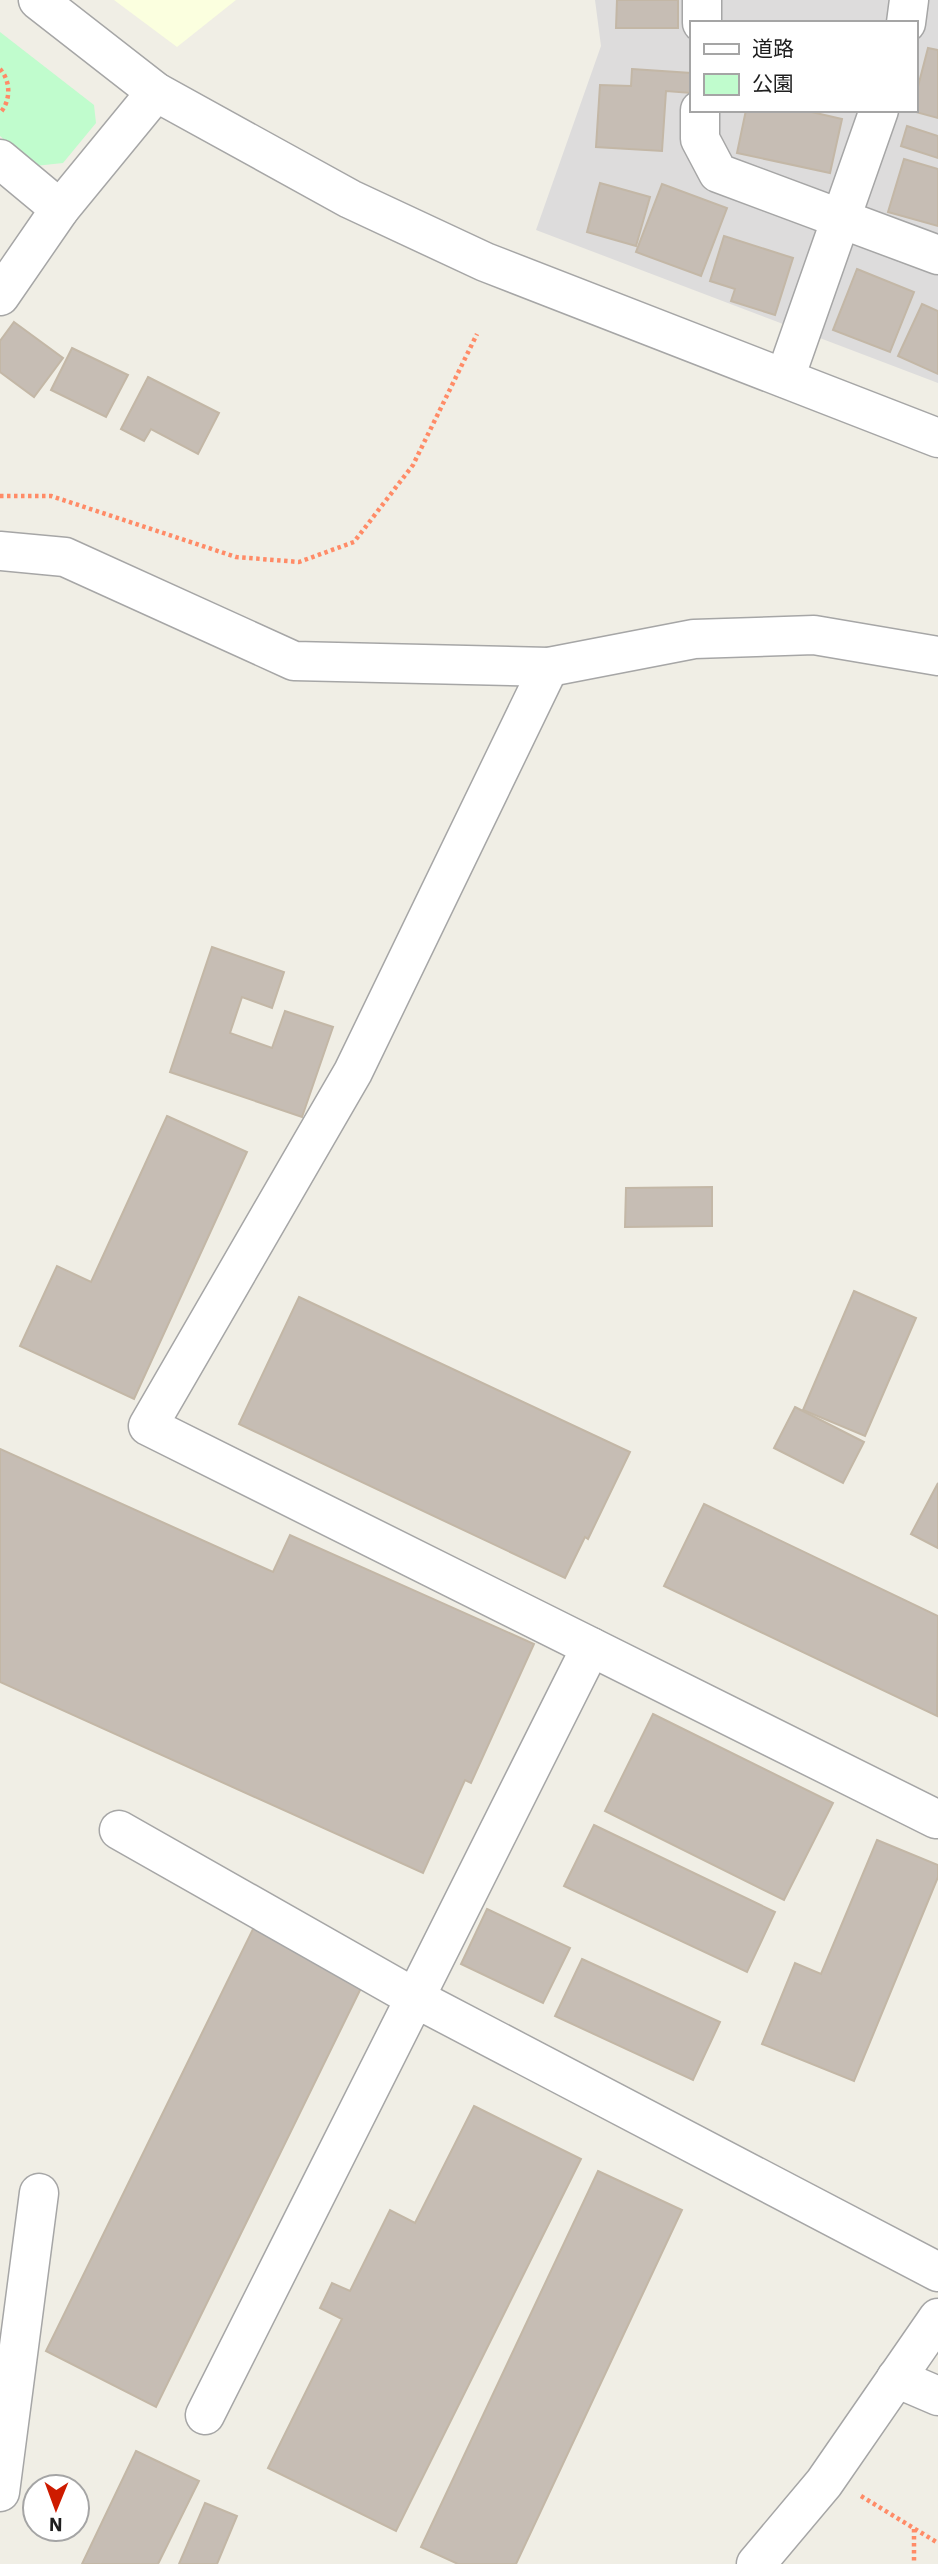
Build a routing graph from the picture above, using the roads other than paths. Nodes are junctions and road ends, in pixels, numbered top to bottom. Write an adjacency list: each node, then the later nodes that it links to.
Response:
1 (38, 0): 6 (street)
2 (702, 0): 4 (street)
3 (909, 0): 5 (street)
4 (702, 21)
5 (906, 21)
6 (156, 92): 10 (street); 14 (street)
7 (700, 112): 11 (street)
8 (877, 112): 11 (street)
9 (0, 159): 10 (street)
10 (60, 209): 13 (street)
11 (840, 219): 12 (street); 14 (street)
12 (938, 255)
13 (0, 296)
14 (785, 378): 15 (street)
15 (938, 438)
16 (0, 551): 18 (street)
17 (938, 656): 18 (street)
18 (549, 667): 19 (street)
19 (592, 1647): 20 (street); 22 (street)
20 (936, 1819)
21 (119, 1829): 22 (street)
22 (415, 1998): 24 (street); 28 (street)
23 (39, 2193): 29 (street)
24 (938, 2272)
25 (938, 2318): 26 (street)
26 (896, 2378): 27 (street); 30 (street)
27 (938, 2396)
28 (205, 2415)
29 (0, 2492)
30 (757, 2564)

